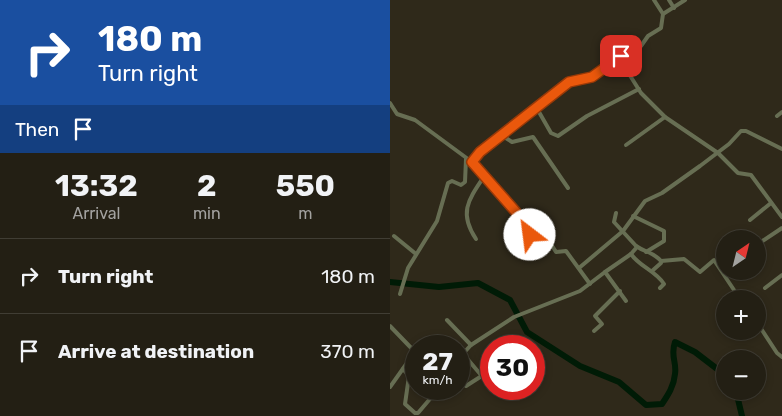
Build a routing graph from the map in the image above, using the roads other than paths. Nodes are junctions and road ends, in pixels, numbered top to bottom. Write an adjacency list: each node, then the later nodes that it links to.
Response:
1 (654, 0): 5 (street)
2 (669, 0): 4 (street)
3 (685, 0): 4 (street)
4 (674, 8): 5 (street)
5 (663, 14): 6 (street)
6 (619, 58): 7 (street); 9 (street)
7 (638, 89): 9 (street); 12 (street)
8 (390, 104): 17 (street)
9 (533, 110): 13 (street)
10 (782, 112): 11 (street)
11 (777, 116)
12 (665, 117): 14 (street); 16 (street)
13 (501, 135): 18 (street); 20 (street)
14 (626, 145)
15 (782, 149): 16 (street)
16 (718, 153): 21 (street); 23 (street)
17 (466, 159): 18 (street); 35 (street)
18 (472, 162): 19 (street)
19 (485, 175): 28 (street); 30 (street)
20 (568, 188)
21 (771, 203): 24 (street); 25 (street)
22 (616, 213): 27 (street)
23 (634, 216): 27 (street); 34 (street)
24 (782, 217)
25 (750, 220)
26 (782, 228): 31 (street)
27 (623, 231): 32 (street); 38 (street)
28 (531, 234): 33 (street); 38 (street)
29 (394, 236): 35 (street)
30 (476, 238)
31 (766, 239)
32 (636, 246): 34 (street); 36 (street)
33 (513, 248)
34 (646, 252): 37 (street)
35 (416, 254): 47 (street)
36 (631, 254): 39 (street); 40 (street)
37 (661, 262): 39 (street); 45 (street)
38 (579, 268): 42 (street)
39 (652, 271): 43 (street)
40 (605, 272): 42 (street); 46 (street)
41 (782, 275): 44 (street)
42 (590, 284): 54 (street)
43 (660, 288)
44 (765, 288)
45 (734, 290)
46 (620, 291): 48 (street); 51 (street)
47 (401, 292)
48 (626, 301)
49 (447, 320): 54 (street)
50 (390, 326): 53 (street)
51 (594, 331)
52 (766, 336): 55 (street)
53 (405, 339)
54 (471, 345)
55 (782, 357)
56 (470, 362): 60 (street)
57 (405, 367): 58 (street)
58 (403, 369): 59 (street); 61 (street)
59 (405, 371)
60 (480, 374)
61 (390, 387)
62 (407, 400): 63 (street)
63 (428, 400)

